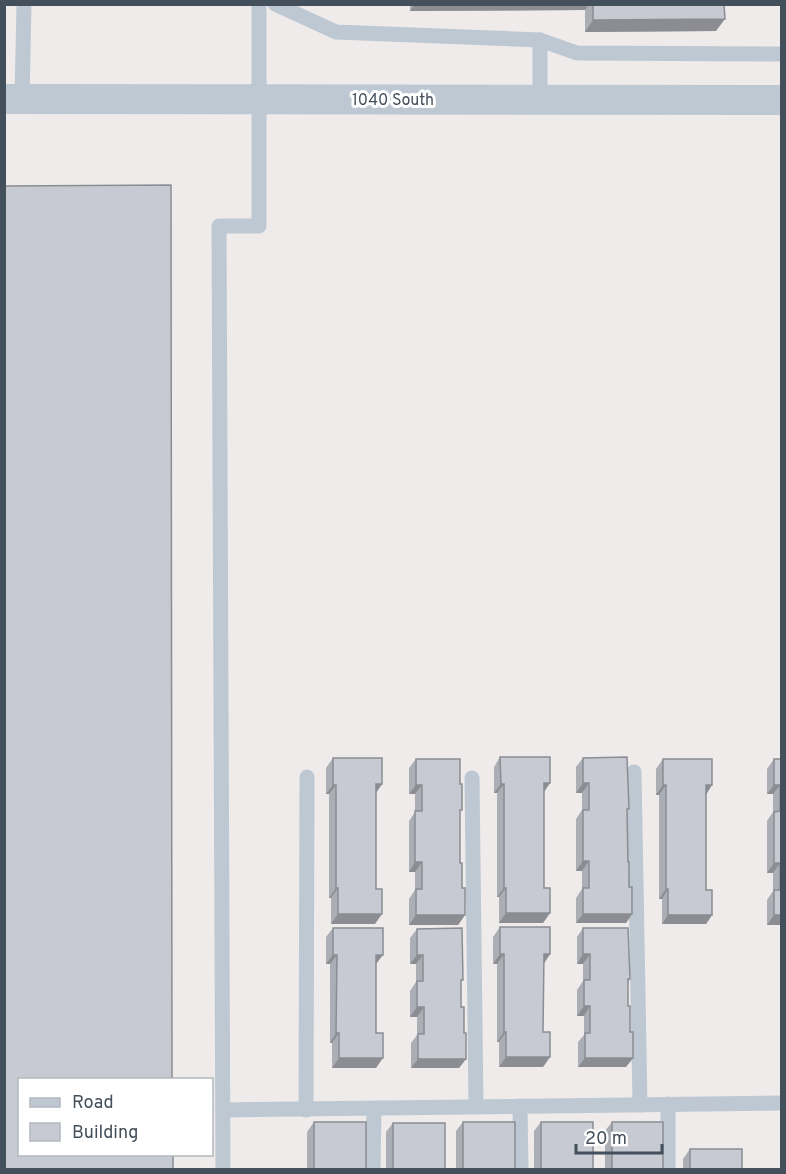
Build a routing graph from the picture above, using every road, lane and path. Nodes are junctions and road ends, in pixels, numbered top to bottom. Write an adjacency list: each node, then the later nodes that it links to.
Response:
1 (24, 4): 6 (lane)
2 (259, 4): 7 (lane)
3 (275, 4): 4 (lane)
4 (540, 40): 5 (lane); 8 (lane)
5 (782, 54)
6 (13, 99): 7 (street, 1040 South)
7 (260, 99): 8 (street, 1040 South); 19 (lane)
8 (540, 99): 9 (street, 1040 South)
9 (782, 100)
10 (634, 772): 15 (lane)
11 (307, 777): 20 (lane)
12 (472, 778): 17 (lane)
13 (782, 1103): 14 (lane)
14 (668, 1104): 15 (lane); 24 (lane)
15 (640, 1105): 16 (lane)
16 (520, 1106): 17 (lane); 23 (lane)
17 (476, 1107): 18 (lane)
18 (374, 1109): 20 (lane); 22 (lane)
19 (223, 1110): 20 (lane); 21 (lane)
20 (306, 1110)
21 (223, 1170)
22 (374, 1170)
23 (521, 1170)
24 (668, 1170)

